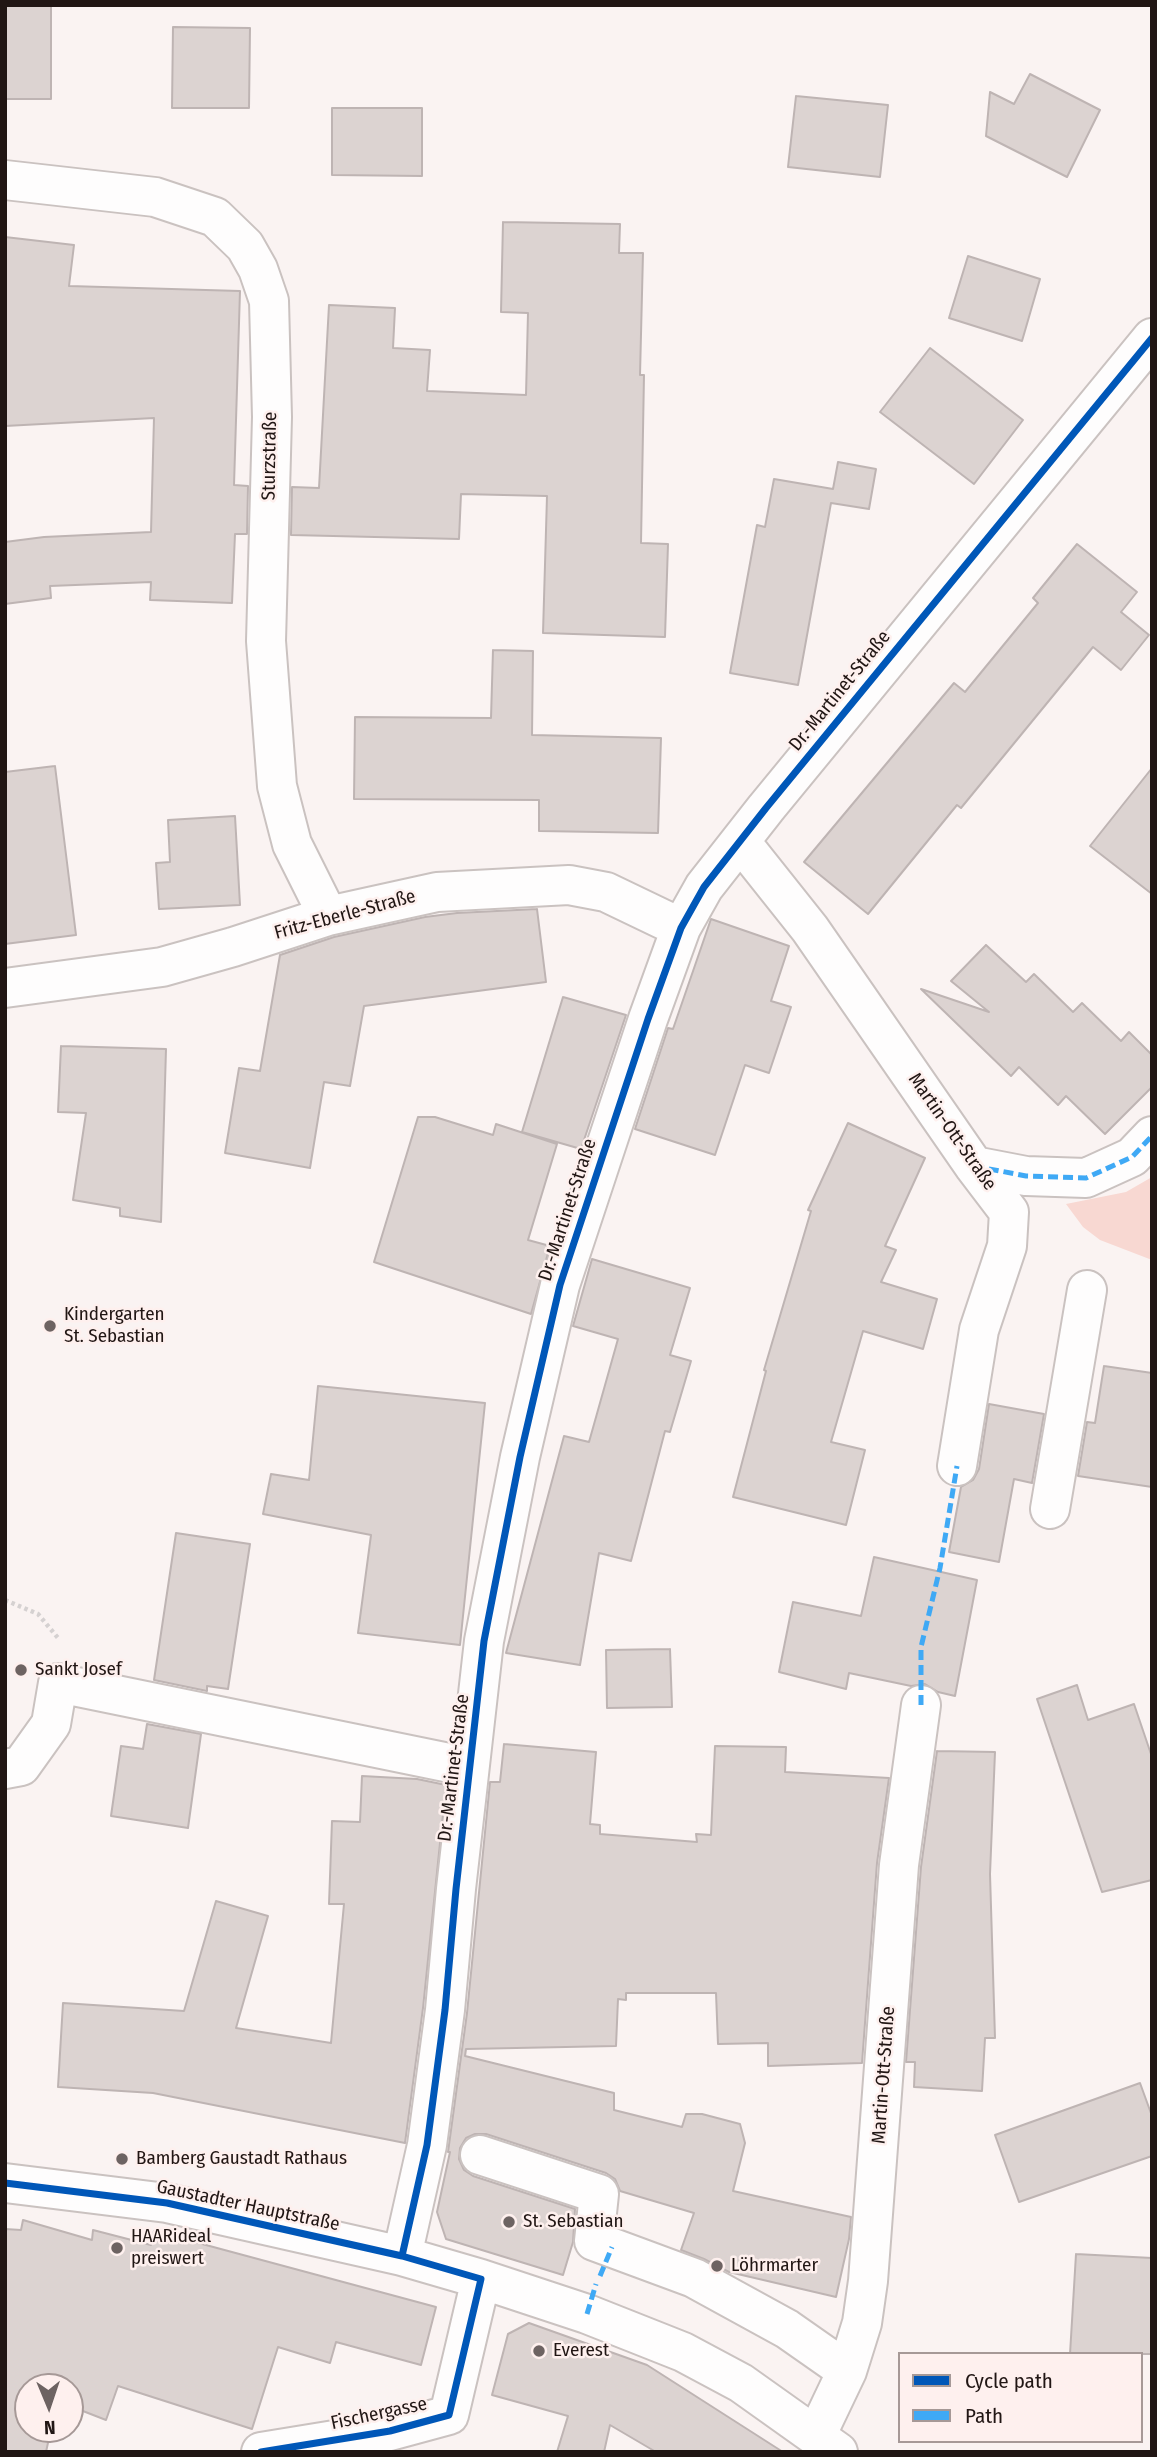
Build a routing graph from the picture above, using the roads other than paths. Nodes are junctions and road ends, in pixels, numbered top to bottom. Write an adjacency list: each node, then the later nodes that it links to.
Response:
1 (5, 180): 4 (street, Sturzstraße)
2 (1152, 338): 3 (street, Dr.-Martinet-Straße)
3 (740, 841): 5 (street, Dr.-Martinet-Straße); 8 (street, Martin-Ott-Straße)
4 (328, 916): 5 (street, Fritz-Eberle-Straße); 6 (street, Fritz-Eberle-Straße)
5 (681, 928): 13 (street, Dr.-Martinet-Straße)
6 (5, 988)
7 (1152, 1136): 8 (street)
8 (974, 1166): 10 (street, Martin-Ott-Straße)
9 (1087, 1290): 11 (street)
10 (957, 1466)
11 (1051, 1509)
12 (921, 1705): 19 (street, Martin-Ott-Straße)
13 (469, 1767): 14 (street); 17 (street, Dr.-Martinet-Straße)
14 (5, 1769)
15 (480, 2155): 19 (street)
16 (5, 2183): 17 (street, Gaustadter Hauptstraße)
17 (402, 2256): 18 (street, Gaustadter Hauptstraße)
18 (481, 2279): 20 (street, Gaustadter Hauptstraße); 21 (street, Fischergasse)
19 (847, 2371): 20 (street, Martin-Ott-Straße)
20 (812, 2442)
21 (261, 2452)

